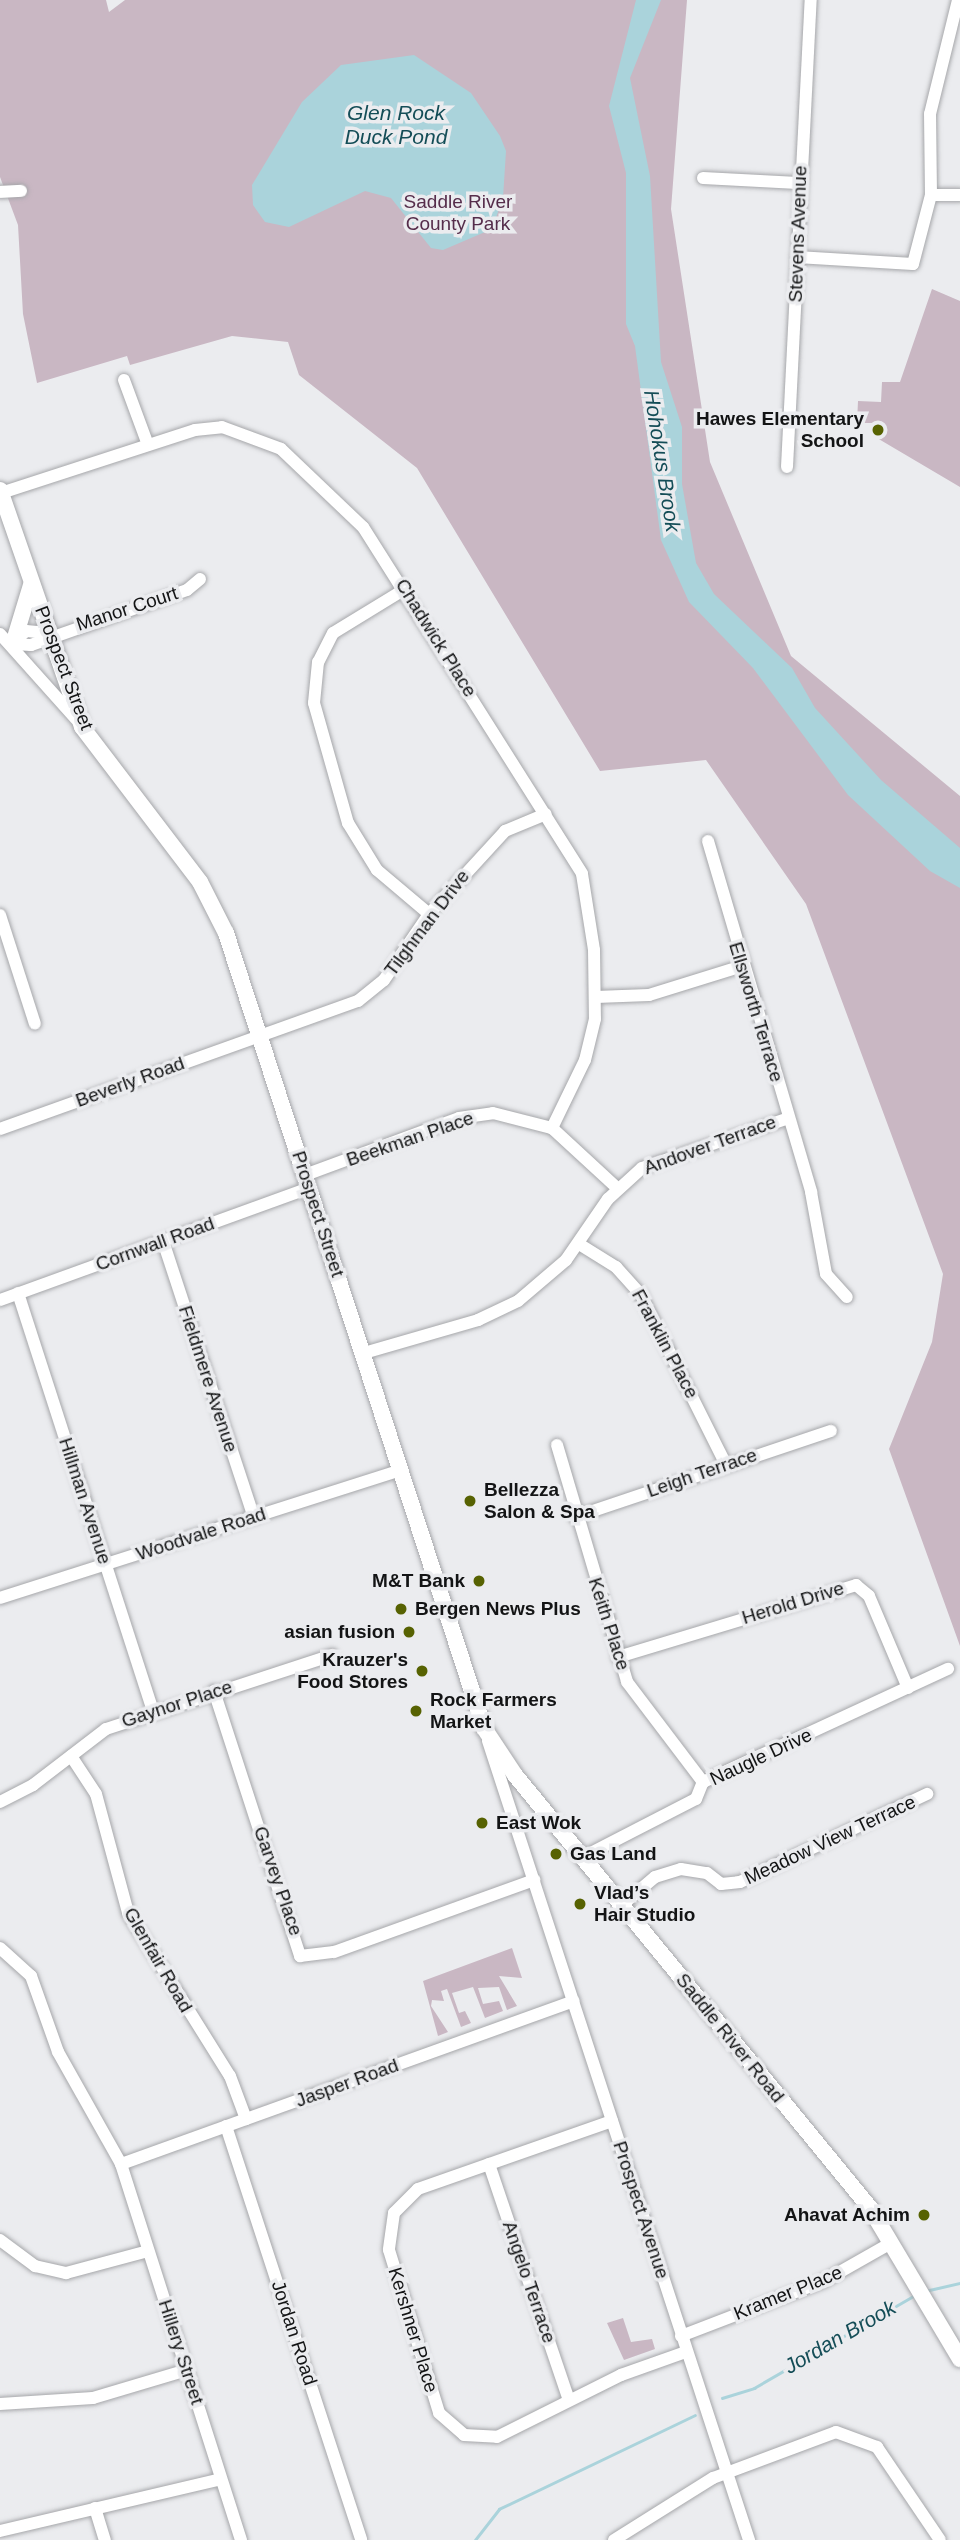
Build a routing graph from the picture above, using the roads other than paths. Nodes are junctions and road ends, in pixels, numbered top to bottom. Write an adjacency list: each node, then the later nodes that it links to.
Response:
1 (811, 0): 4 (street, Stevens Avenue)
2 (958, 0): 7 (street)
3 (703, 178): 4 (street)
4 (798, 183): 9 (street, Stevens Avenue)
5 (21, 191): 6 (street)
6 (0, 192)
7 (931, 195): 8 (street); 9 (street)
8 (960, 195)
9 (797, 257): 12 (street, Stevens Avenue)
10 (124, 380): 11 (street)
11 (148, 444): 13 (street, Chadwick Place); 16 (street, Chadwick Place)
12 (787, 467)
13 (0, 492): 15 (main road, Prospect Street)
14 (200, 579): 17 (street, Manor Court)
15 (31, 583): 17 (main road, Prospect Street); 18 (main road, Prospect Street)
16 (405, 589): 20 (street, Chadwick Place); 22 (street)
17 (51, 634): 18 (street, Manor Court); 19 (main road, Prospect Street)
18 (6, 639): 19 (street)
19 (82, 727): 27 (main road, Prospect Street)
20 (546, 814): 22 (street, Tilghman Drive); 25 (street, Chadwick Place)
21 (708, 841): 24 (street, Ellsworth Terrace)
22 (429, 914): 27 (street, Tilghman Drive)
23 (0, 915): 26 (street)
24 (742, 966): 25 (street); 28 (street, Ellsworth Terrace)
25 (596, 997): 29 (street, Chadwick Place)
26 (35, 1024)
27 (259, 1036): 30 (street, Beverly Road); 31 (main road, Prospect Street)
28 (789, 1118): 32 (street, Andover Terrace); 36 (street, Ellsworth Terrace)
29 (552, 1128): 31 (street, Beekman Place); 32 (street, Beekman Place)
30 (0, 1129)
31 (307, 1181): 33 (street, Cornwall Road); 38 (main road, Prospect Street)
32 (617, 1188): 34 (street, Andover Terrace)
33 (163, 1241): 35 (street, Cornwall Road); 43 (street, Fieldmere Avenue)
34 (579, 1244): 38 (street, Andover Terrace); 41 (street, Franklin Place)
35 (18, 1293): 37 (street, Cornwall Road); 45 (street, Hillman Avenue)
36 (847, 1297)
37 (0, 1300)
38 (364, 1353): 42 (main road, Prospect Street)
39 (831, 1431): 41 (street, Leigh Terrace)
40 (557, 1445): 44 (street, Keith Place)
41 (726, 1465): 44 (street, Leigh Terrace)
42 (402, 1470): 43 (street, Woodvale Road); 53 (main road, Prospect Street)
43 (254, 1517): 45 (street, Woodvale Road)
44 (575, 1517): 48 (street, Keith Place)
45 (105, 1564): 46 (street, Woodvale Road); 52 (street, Hillman Avenue)
46 (0, 1598)
47 (332, 1655): 51 (street, Gaynor Place)
48 (618, 1657): 50 (street, Herold Drive); 55 (street, Keith Place)
49 (948, 1669): 50 (street, Naugle Drive)
50 (908, 1688): 55 (street, Naugle Drive)
51 (214, 1691): 52 (street, Gaynor Place); 59 (street, Garvey Place)
52 (152, 1710): 54 (street, Gaynor Place)
53 (484, 1728): 58 (main road, Saddle River Road); 59 (street, Prospect Street)
54 (71, 1756): 57 (street, Gaynor Place); 63 (street, Glenfair Road)
55 (703, 1782): 58 (street, Naugle Drive)
56 (927, 1794): 60 (street, Meadow View Terrace)
57 (0, 1802)
58 (583, 1857): 60 (main road, Saddle River Road)
59 (534, 1880): 62 (street, Prospect Avenue)
60 (622, 1905): 69 (main road, Saddle River Road)
61 (0, 1948): 66 (street, Hillery Street)
62 (574, 2001): 63 (street, Jasper Road); 64 (street, Prospect Avenue)
63 (246, 2119): 65 (street, Jasper Road)
64 (612, 2121): 67 (street, Kershner Place); 71 (street, Prospect Avenue)
65 (226, 2126): 66 (street, Jasper Road); 83 (street, Jordan Road)
66 (121, 2164): 70 (street, Hillery Street)
67 (489, 2164): 75 (street, Angelo Terrace); 75 (street, Kershner Place)
68 (0, 2240): 70 (street)
69 (891, 2243): 71 (street, Kramer Place); 73 (main road, Saddle River Road)
70 (148, 2251): 74 (street, Hillery Street)
71 (681, 2336): 72 (street, Prospect Avenue)
72 (686, 2352): 75 (street, Kershner Place); 77 (street, Prospect Avenue)
73 (960, 2359)
74 (187, 2370): 76 (street); 78 (street, Hillery Street)
75 (569, 2400)
76 (0, 2404)
77 (729, 2474): 84 (street); 85 (street, Prospect Avenue); 86 (street)
78 (221, 2479): 79 (street); 82 (street, Hillery Street)
79 (95, 2508): 80 (street); 81 (street)
80 (0, 2531)
81 (105, 2540)
82 (241, 2540)
83 (361, 2540)
84 (614, 2540)
85 (749, 2540)
86 (940, 2540)

